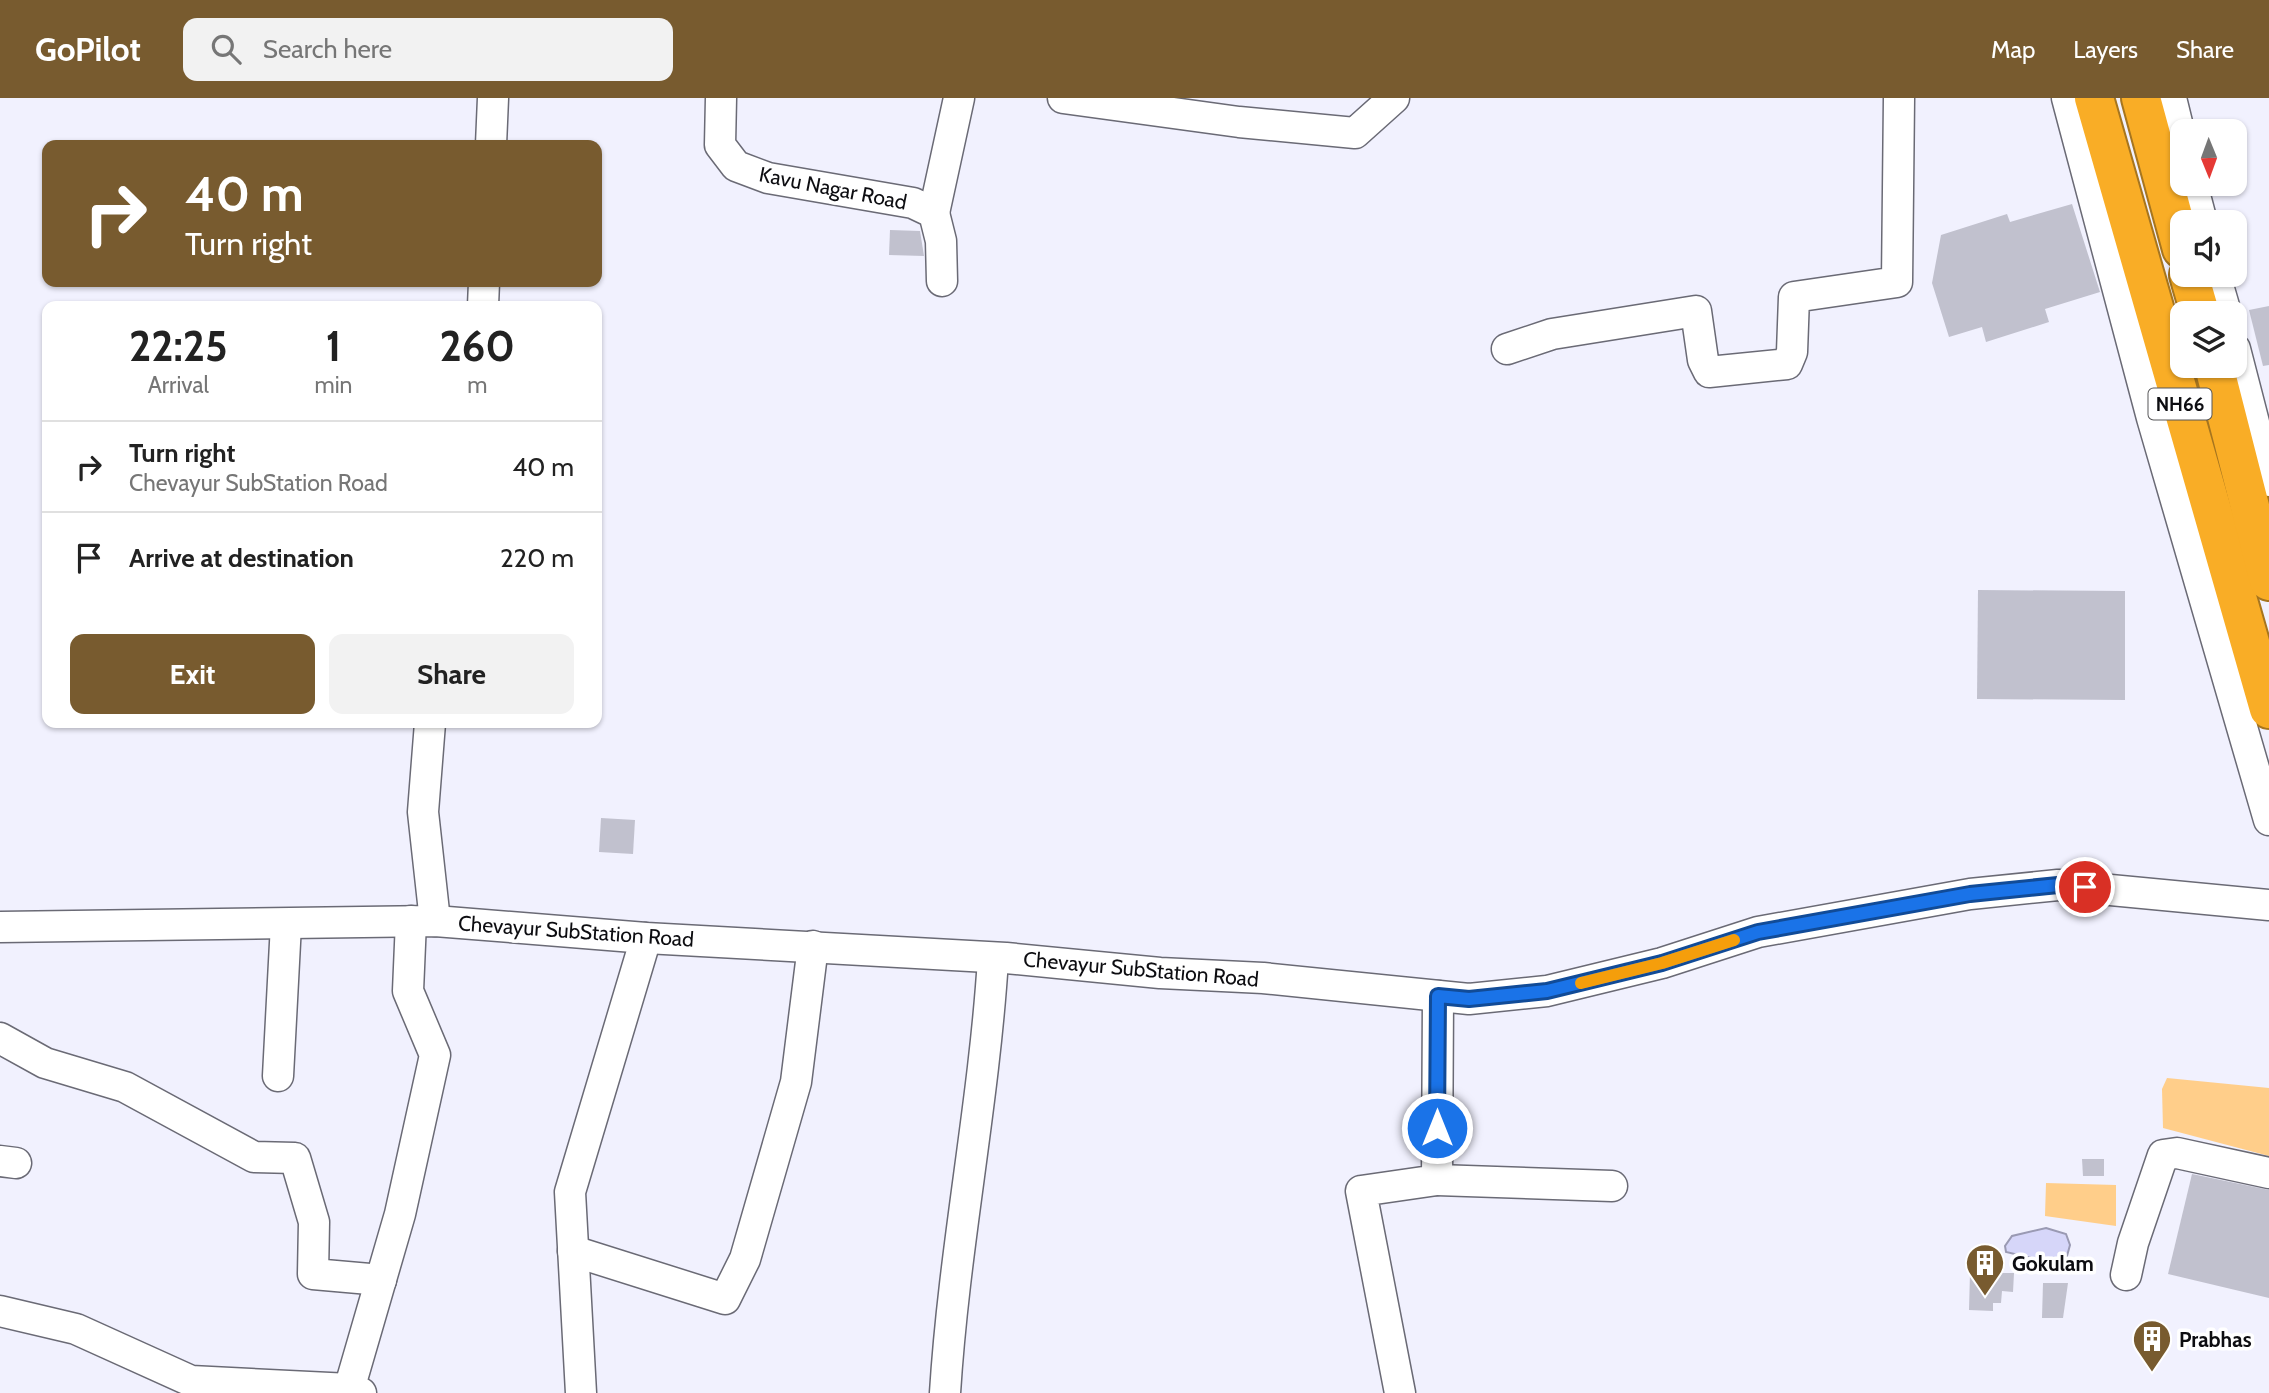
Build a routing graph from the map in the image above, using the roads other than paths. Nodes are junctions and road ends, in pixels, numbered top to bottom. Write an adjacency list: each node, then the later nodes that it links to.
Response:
1 (493, 98): 13 (street)
2 (721, 98): 15 (street, Kavu Nagar Road)
3 (959, 98): 15 (street)
4 (1063, 98): 11 (street)
5 (1394, 98): 11 (street)
6 (1899, 98): 19 (street)
7 (2067, 98): 17 (street)
8 (2094, 98): 18 (highway, NH66)
9 (2141, 98): 14 (highway)
10 (2171, 98): 12 (street)
11 (1239, 110)
12 (2176, 119)
13 (491, 140)
14 (2171, 210)
15 (934, 213): 16 (street, Kavu Nagar Road)
16 (942, 281)
17 (2186, 301)
18 (2187, 301)
19 (1507, 349)
20 (2202, 378): 28 (street)
21 (2205, 378): 26 (highway, NH66)
22 (2217, 378): 25 (highway, NH66)
23 (2242, 378): 24 (street)
24 (2269, 481)
25 (2269, 581)
26 (2269, 709)
27 (430, 728): 30 (street)
28 (2269, 820)
29 (2269, 905): 36 (street, Chevayur SubStation Road)
30 (423, 921): 31 (street, Chevayur SubStation Road); 33 (street, Chevayur SubStation Road); 44 (street)
31 (286, 924): 32 (street, Chevayur SubStation Road); 38 (street)
32 (0, 927)
33 (646, 938): 34 (street, Chevayur SubStation Road); 42 (street)
34 (814, 946): 35 (street, Chevayur SubStation Road); 42 (street)
35 (993, 959): 36 (street, Chevayur SubStation Road); 48 (street)
36 (1438, 996): 40 (street)
37 (0, 1038): 44 (street)
38 (278, 1076)
39 (2269, 1173): 43 (street)
40 (1437, 1180): 41 (street); 49 (street)
41 (1612, 1186)
42 (573, 1251): 47 (street)
43 (2126, 1275)
44 (381, 1280): 46 (street)
45 (0, 1311): 46 (street)
46 (353, 1392)
47 (581, 1393)
48 (945, 1393)
49 (1399, 1393)

